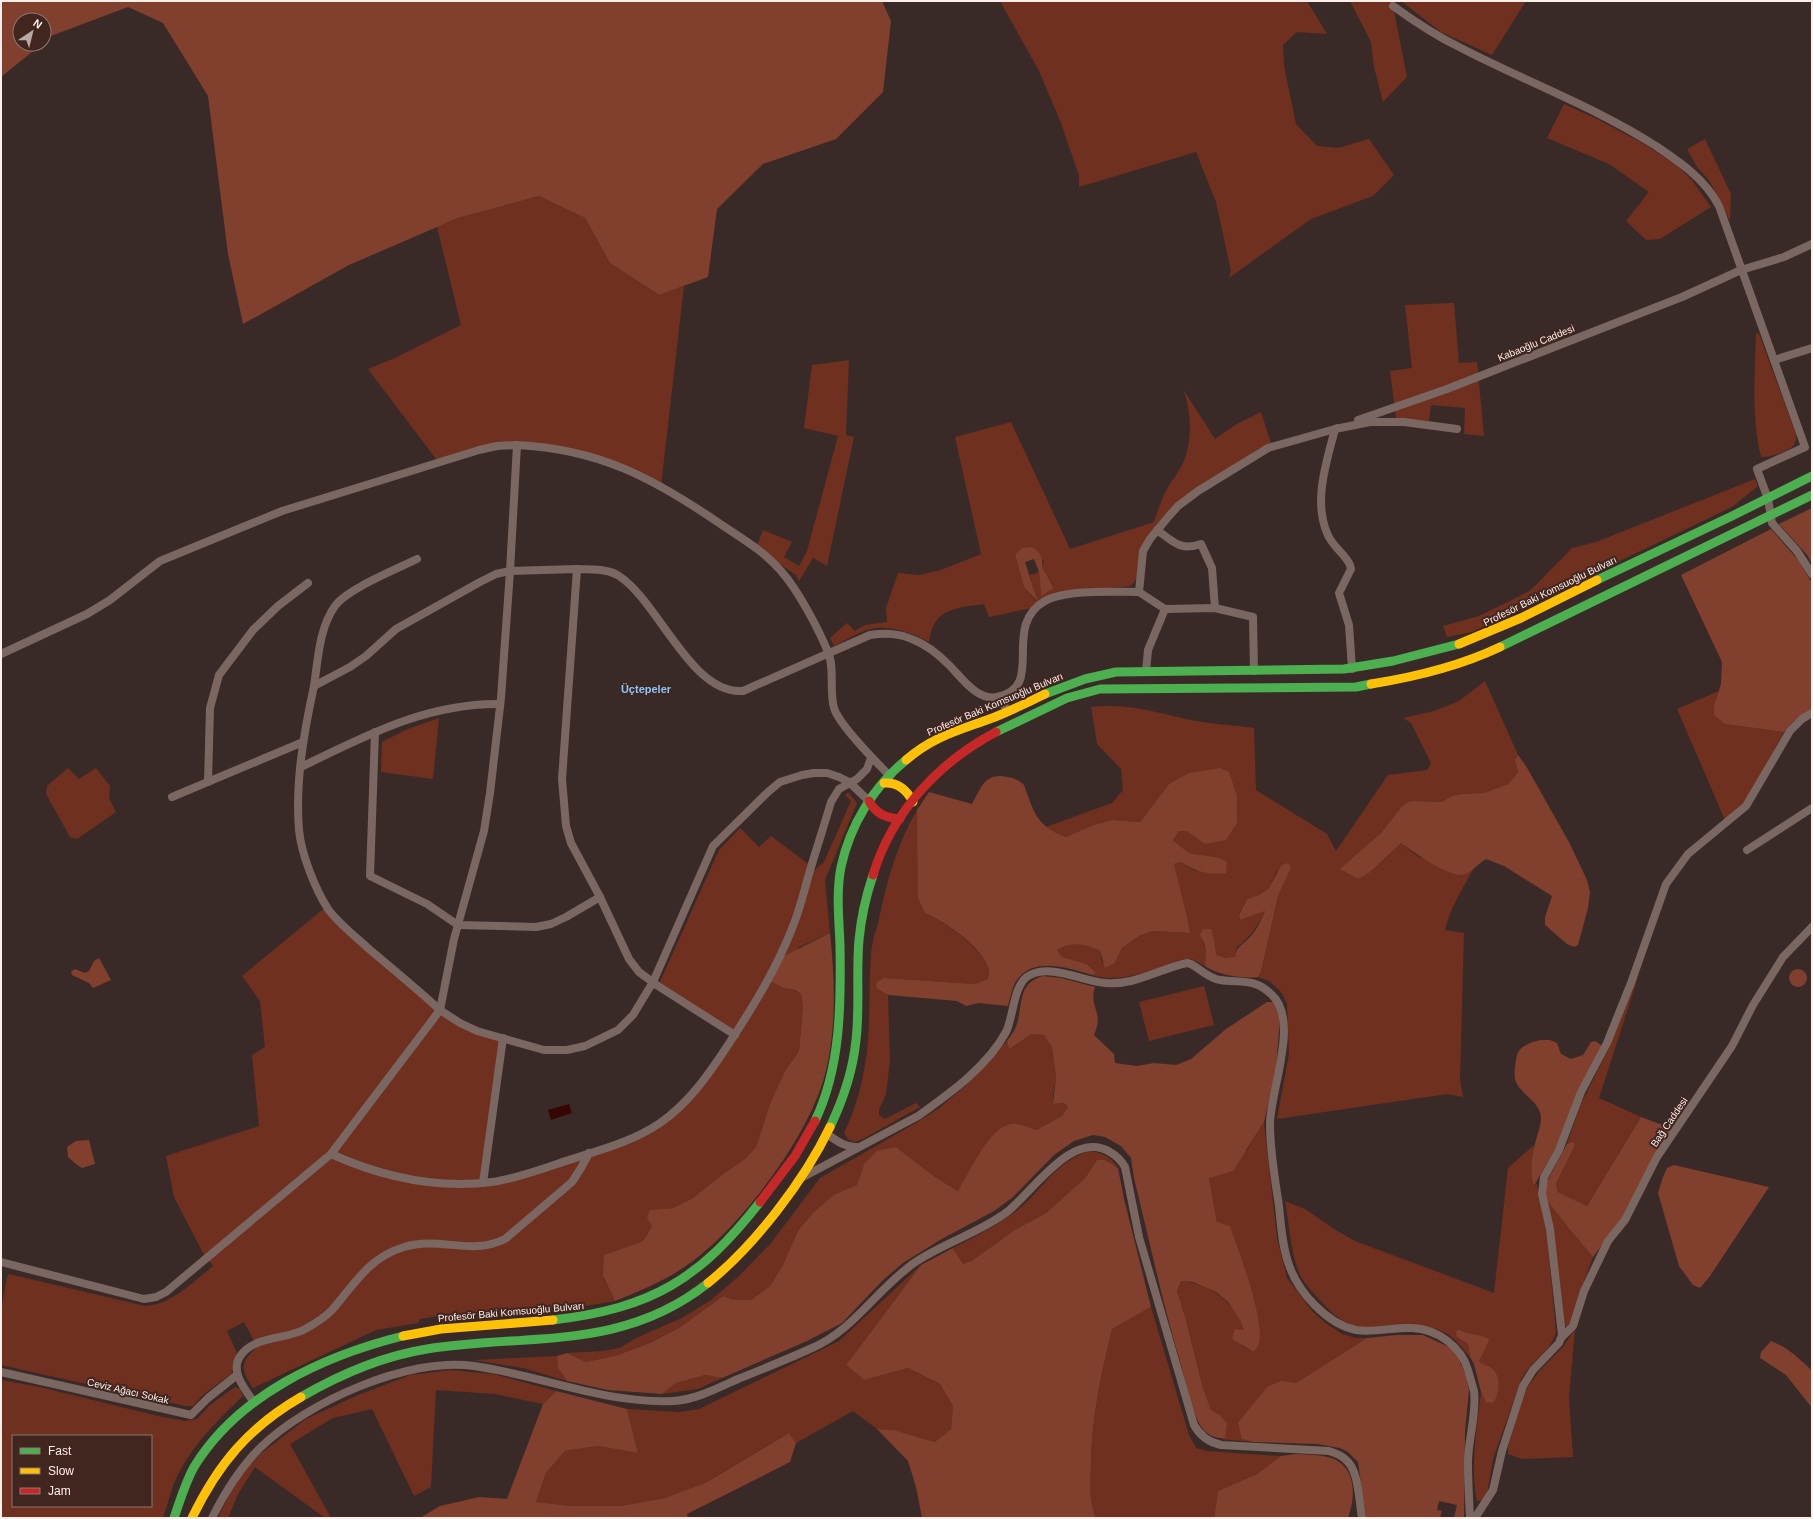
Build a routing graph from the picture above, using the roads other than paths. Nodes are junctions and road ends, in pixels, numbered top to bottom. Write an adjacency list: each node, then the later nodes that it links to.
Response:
1 (1393, 6): 3 (street)
2 (1812, 244): 3 (street, Kabaoğlu Caddesi)
3 (1741, 270): 5 (street); 6 (street, Kabaoğlu Caddesi)
4 (1812, 348): 5 (street)
5 (1774, 360): 11 (street)
6 (1335, 429): 7 (street); 13 (street); 24 (street)
7 (1457, 429)
8 (517, 445): 16 (street); 22 (street); 23 (street)
9 (1812, 476): 11 (main road, Profesör Baki Komsuoğlu Bulvarı)
10 (1812, 496): 12 (main road)
11 (1768, 499): 12 (street); 24 (main road, Profesör Baki Komsuoğlu Bulvarı)
12 (1770, 515): 17 (street); 41 (main road)
13 (1158, 530): 19 (street); 20 (street)
14 (417, 559): 27 (street)
15 (577, 569): 16 (street); 22 (street); 45 (street)
16 (510, 571): 27 (street); 29 (street)
17 (1812, 574)
18 (308, 583): 37 (street)
19 (1139, 592): 21 (street); 28 (street)
20 (1216, 608): 21 (street); 26 (street)
21 (1165, 609): 25 (street)
22 (829, 653): 28 (street); 34 (street)
23 (1, 654)
24 (1352, 669): 26 (main road, Profesör Baki Komsuoğlu Bulvarı)
25 (1146, 671): 26 (main road, Profesör Baki Komsuoğlu Bulvarı); 30 (main road, Profesör Baki Komsuoğlu Bulvarı)
26 (1254, 672)
27 (314, 686): 33 (street)
28 (1001, 696): 30 (street)
29 (500, 704): 32 (street); 46 (street)
30 (1007, 712): 36 (main road, Profesör Baki Komsuoğlu Bulvarı)
31 (1812, 713): 59 (street)
32 (375, 732): 35 (street); 46 (street)
33 (303, 742): 35 (street); 37 (street)
34 (871, 758): 36 (street); 38 (street)
35 (301, 767): 49 (street)
36 (886, 779): 40 (main road, Profesör Baki Komsuoğlu Bulvarı); 41 (main road)
37 (208, 782): 39 (street)
38 (849, 782): 40 (street); 48 (street); 50 (street)
39 (172, 797)
40 (869, 801): 43 (main road); 62 (main road, Profesör Baki Komsuoğlu Bulvarı)
41 (912, 802): 43 (main road)
42 (1812, 808): 44 (street)
43 (900, 819): 52 (main road)
44 (1747, 850)
45 (600, 897): 46 (street); 48 (street)
46 (458, 925): 49 (street)
47 (1812, 927): 59 (street, Bağ Caddesi)
48 (653, 982): 50 (street); 51 (street)
49 (440, 1010): 51 (street); 55 (street)
50 (735, 1035): 54 (street)
51 (503, 1038): 57 (street)
52 (827, 1134): 53 (street); 56 (main road)
53 (858, 1147): 56 (street); 67 (street)
54 (589, 1153): 57 (street); 61 (street)
55 (331, 1154): 57 (street); 58 (street)
56 (800, 1179): 64 (main road)
57 (483, 1183)
58 (1, 1262)
59 (1561, 1338): 68 (street, Bağ Caddesi)
60 (1, 1372): 61 (street, Ceviz Ağacı Sokak)
61 (237, 1375): 62 (street)
62 (253, 1401): 63 (main road, Profesör Baki Komsuoğlu Bulvarı)
63 (174, 1518)
64 (192, 1518)
65 (212, 1518): 66 (street)
66 (1362, 1518)
67 (1470, 1518)
68 (1475, 1518)

